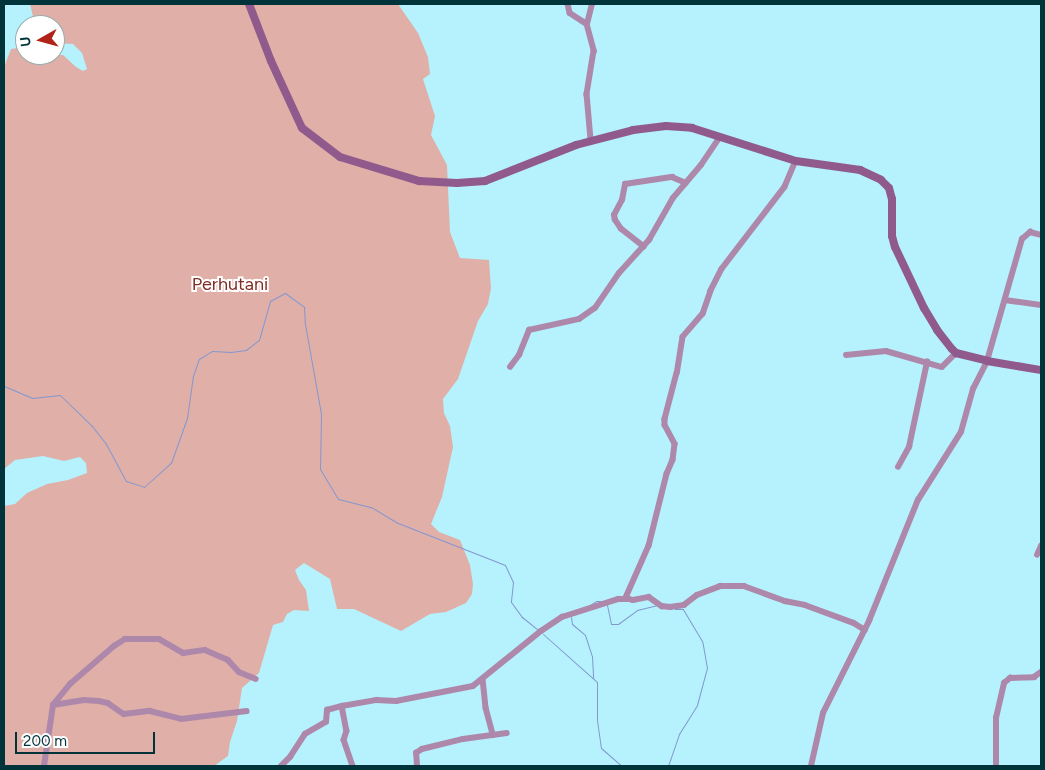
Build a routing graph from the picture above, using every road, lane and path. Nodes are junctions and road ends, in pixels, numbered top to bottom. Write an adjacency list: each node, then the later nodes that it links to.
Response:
1 (249, 4): 6 (street)
2 (568, 4): 4 (street)
3 (592, 4): 4 (street)
4 (587, 24): 6 (street)
5 (719, 138): 6 (street); 7 (street); 8 (street)
6 (583, 143)
7 (796, 160): 13 (street); 22 (street)
8 (686, 183): 10 (street); 10 (street)
9 (1041, 235): 11 (street)
10 (644, 247): 17 (street)
11 (1005, 300): 12 (street); 15 (street)
12 (1041, 305)
13 (956, 353): 15 (street); 16 (street)
14 (846, 355): 16 (street)
15 (987, 361): 18 (street); 23 (street)
16 (927, 362): 19 (street)
17 (510, 367)
18 (1041, 370)
19 (898, 467)
20 (1041, 546): 21 (street)
21 (1037, 555)
22 (627, 599): 23 (street); 26 (street)
23 (865, 630): 36 (street)
24 (1041, 672): 37 (street)
25 (256, 679): 27 (street)
26 (483, 679): 28 (street); 31 (street)
27 (53, 705): 29 (street); 32 (street)
28 (342, 706): 33 (street); 34 (street)
29 (247, 711)
30 (507, 733): 31 (street)
31 (493, 735): 35 (street)
32 (44, 766)
33 (281, 766)
34 (353, 766)
35 (417, 766)
36 (811, 766)
37 (996, 766)

